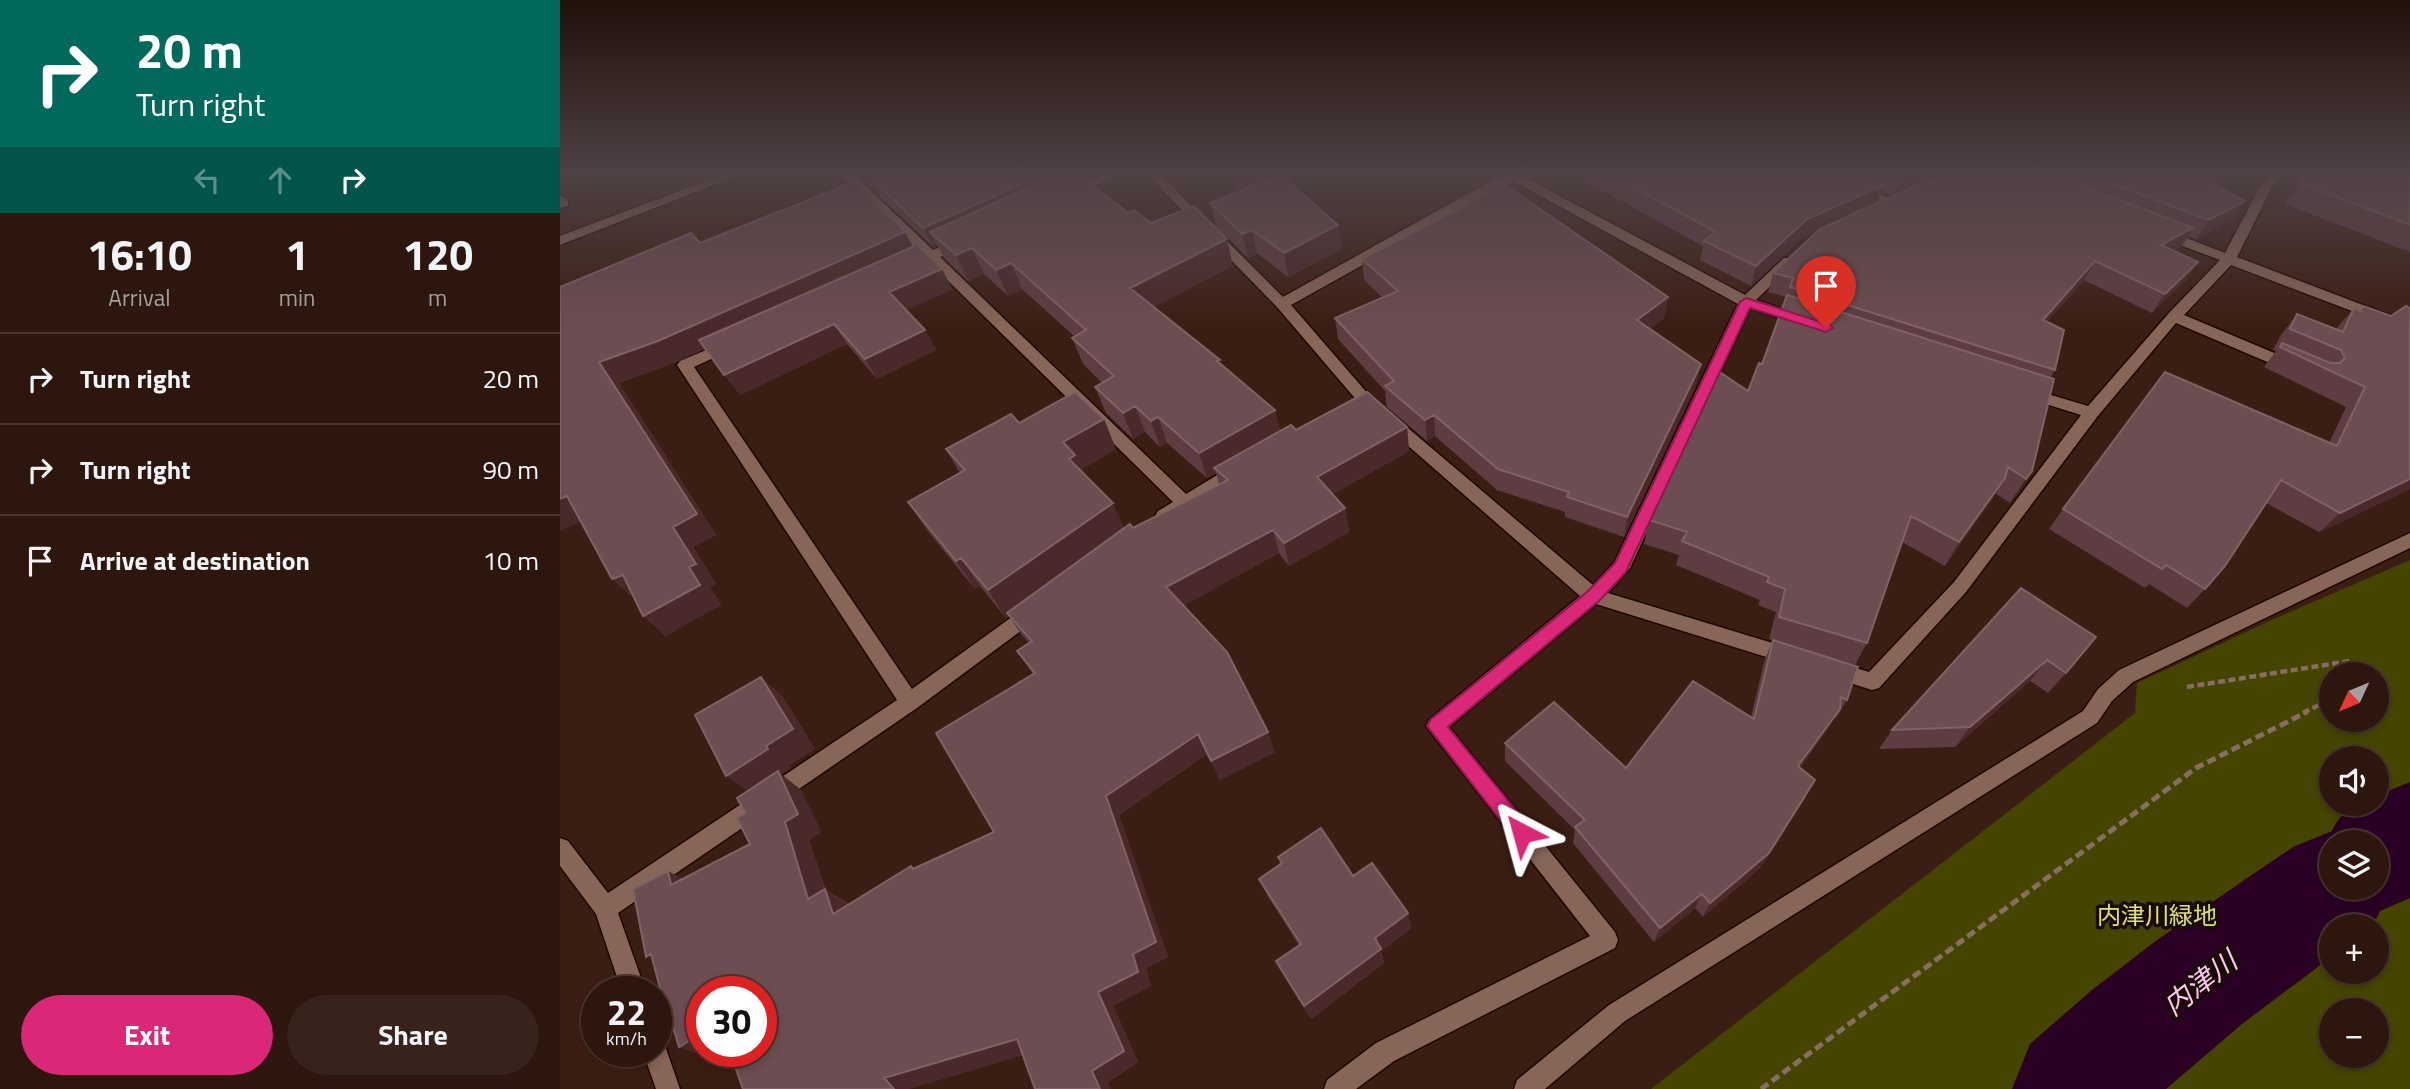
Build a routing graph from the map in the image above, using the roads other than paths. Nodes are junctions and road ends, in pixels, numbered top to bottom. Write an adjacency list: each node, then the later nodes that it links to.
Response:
1 (603, 225): 9 (street)
2 (899, 225): 11 (street)
3 (1203, 225): 15 (street)
4 (1423, 225): 15 (street)
5 (1603, 225): 14 (street)
6 (2247, 225): 12 (street)
7 (2142, 226): 12 (street)
8 (980, 234): 11 (street)
9 (560, 241)
10 (1799, 251): 14 (street)
11 (931, 256): 13 (street); 24 (street)
12 (2229, 259): 16 (street); 18 (street)
13 (894, 272)
14 (1746, 302): 17 (street); 27 (street)
15 (1282, 304): 27 (street)
16 (2174, 316): 20 (street); 22 (street)
17 (1813, 323)
18 (2410, 327)
19 (747, 338): 29 (street)
20 (2305, 372)
21 (2012, 387): 22 (street)
22 (2091, 413): 27 (street)
23 (1256, 460): 24 (street)
24 (1184, 502): 25 (street)
25 (1151, 526)
26 (2410, 540): 36 (street)
27 (1593, 596): 35 (street)
28 (1053, 598): 29 (street)
29 (910, 702): 31 (street)
30 (560, 848): 31 (street)
31 (605, 908): 32 (street)
32 (629, 976)
33 (660, 1067): 34 (street)
34 (668, 1089)
35 (1336, 1089)
36 (1526, 1089)

